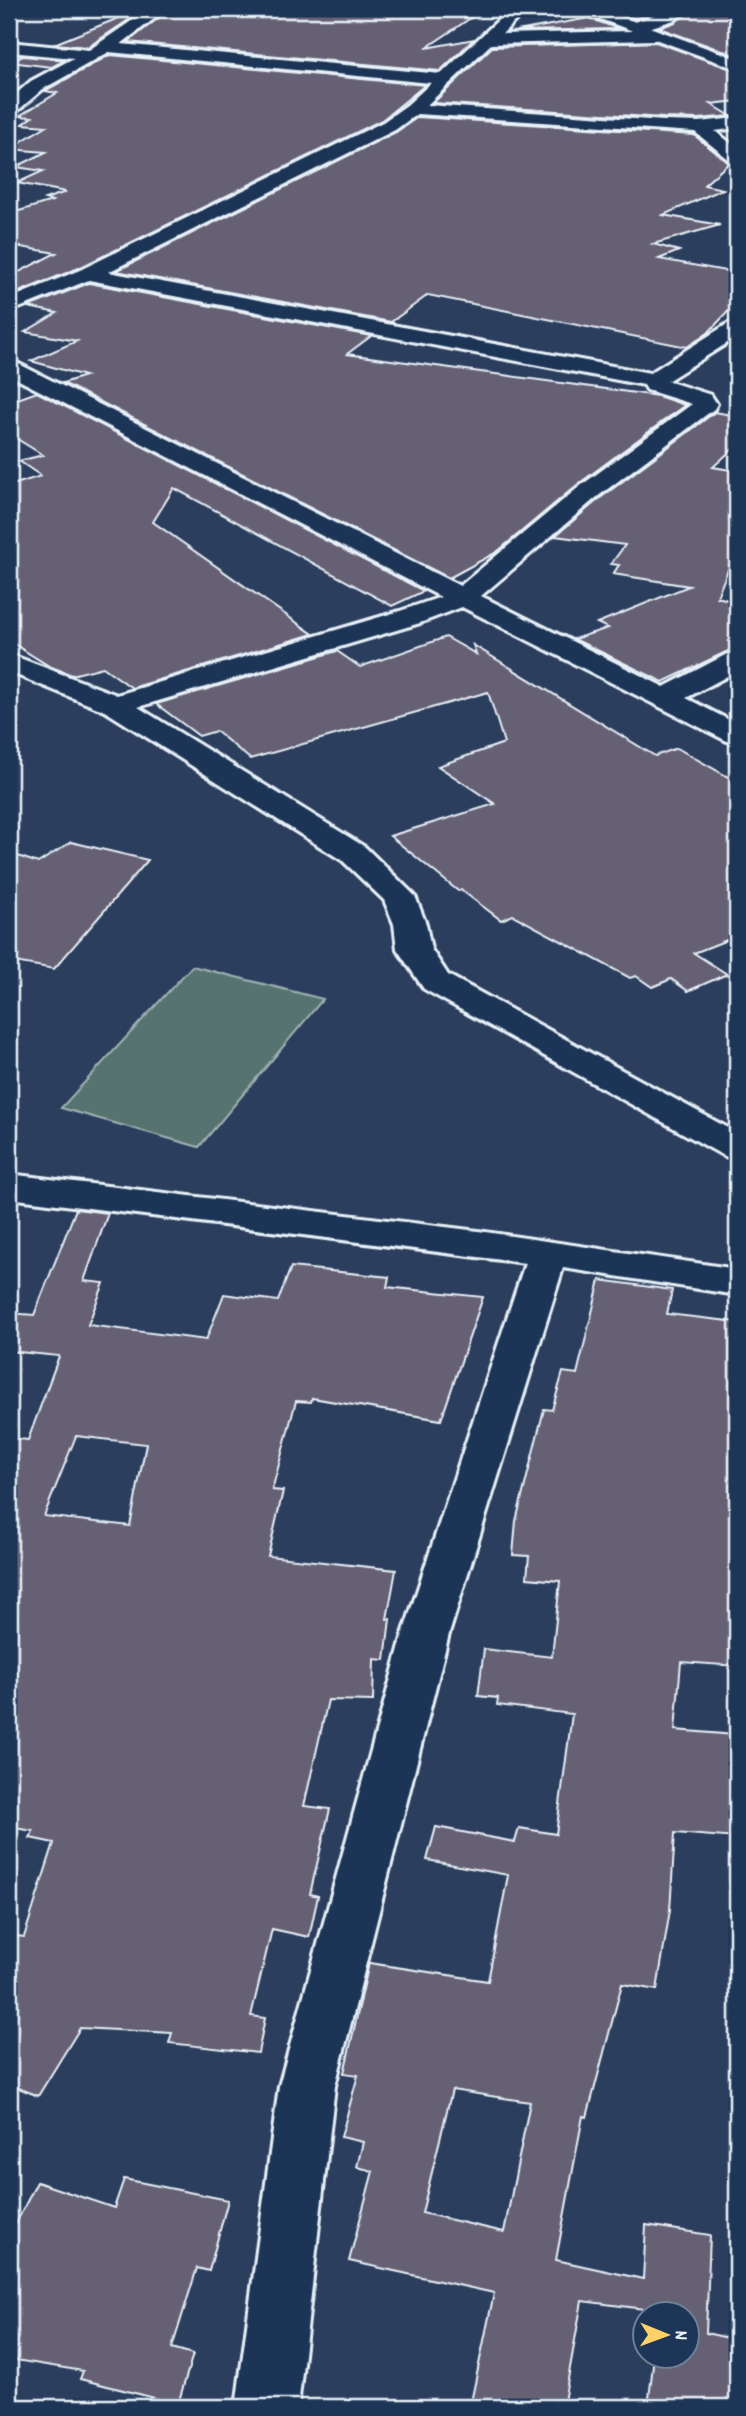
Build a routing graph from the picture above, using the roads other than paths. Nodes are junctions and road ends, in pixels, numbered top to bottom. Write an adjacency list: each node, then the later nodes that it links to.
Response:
1 (159, 9): 9 (street)
2 (519, 9): 7 (street)
3 (586, 9): 5 (street)
4 (683, 9): 5 (street)
5 (635, 27): 6 (street)
6 (655, 35): 7 (street); 10 (street)
7 (487, 39): 11 (street)
8 (9, 47): 9 (street)
9 (99, 51): 11 (street); 12 (street)
10 (737, 64)
11 (444, 79): 13 (street)
12 (11, 105)
13 (413, 109): 15 (street); 17 (street)
14 (737, 123): 15 (street)
15 (699, 127): 16 (street)
16 (737, 157)
17 (87, 274): 18 (street); 21 (street)
18 (9, 306)
19 (737, 328): 21 (street)
20 (9, 366): 22 (street)
21 (654, 380): 22 (street)
22 (462, 598): 25 (street); 26 (street)
23 (737, 660): 25 (street)
24 (9, 662): 26 (street)
25 (665, 698): 27 (street)
26 (115, 705): 28 (street)
27 (737, 735)
28 (737, 1149)
29 (9, 1186): 30 (street)
30 (548, 1254): 31 (street); 32 (street)
31 (737, 1282)
32 (267, 2407)

